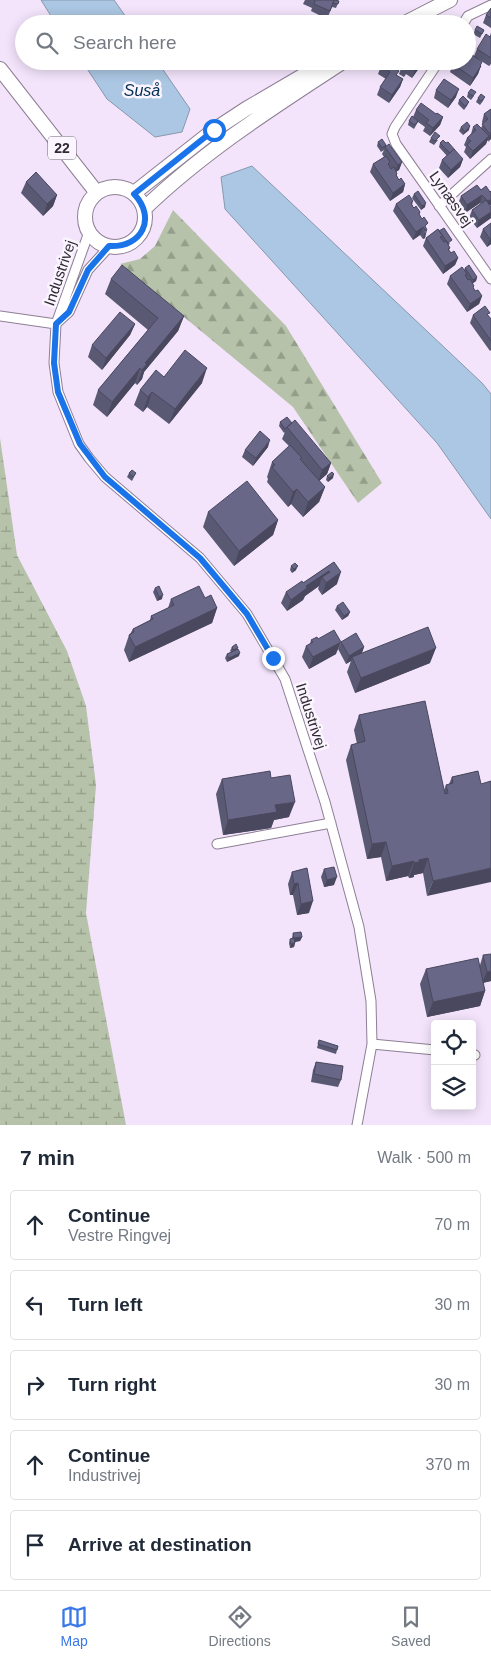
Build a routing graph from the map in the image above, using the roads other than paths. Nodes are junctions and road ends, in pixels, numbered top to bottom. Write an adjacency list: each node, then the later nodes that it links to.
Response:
1 (450, 0): 3 (main road)
2 (491, 5): 4 (street)
3 (421, 15)
4 (470, 15)
5 (0, 69): 10 (main road, 22)
6 (313, 70): 11 (main road)
7 (330, 70): 13 (main road)
8 (432, 70): 12 (street, Lynæsvej)
9 (491, 159): 12 (street)
10 (97, 193): 11 (main road); 14 (main road)
11 (134, 194): 13 (main road)
12 (439, 206): 16 (street, Lynæsvej)
13 (144, 209): 15 (main road)
14 (89, 232): 15 (main road); 18 (street, Industrivej)
15 (109, 246): 18 (street, Industrivej)
16 (491, 278)
17 (0, 316): 18 (street)
18 (56, 324): 19 (street, Industrivej)
19 (331, 823): 20 (street); 21 (street, Industrivej)
20 (217, 844)
21 (372, 1044): 22 (street); 23 (street, Industrivej)
22 (431, 1050)
23 (357, 1125)

